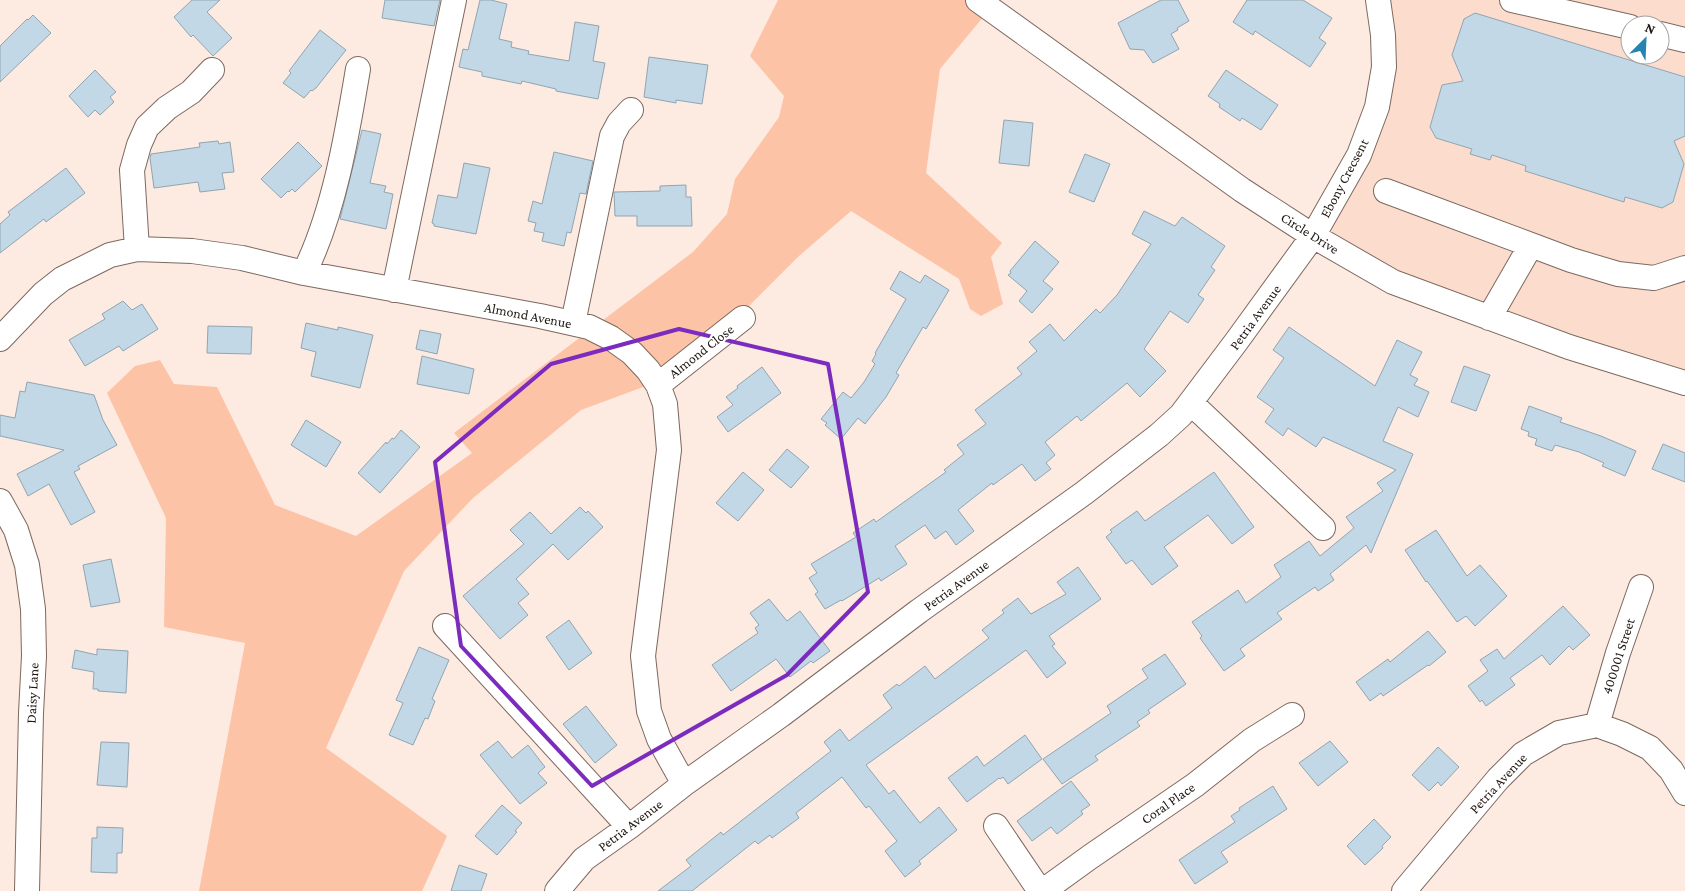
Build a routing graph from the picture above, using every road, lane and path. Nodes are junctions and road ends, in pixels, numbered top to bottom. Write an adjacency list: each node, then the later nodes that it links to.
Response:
1 (454, 0): 17 (street)
2 (978, 0): 12 (street, Circle Drive)
3 (1378, 0): 12 (street, Ebony Crecsent)
4 (1512, 0): 5 (street)
5 (1620, 25)
6 (1670, 36): 7 (street)
7 (1685, 40)
8 (358, 69): 16 (street)
9 (212, 70): 14 (street)
10 (631, 110): 20 (street)
11 (1386, 191): 13 (street)
12 (1313, 236): 19 (street, Circle Drive); 24 (street, Petria Avenue)
13 (1531, 245): 15 (street); 19 (street)
14 (136, 249): 16 (street, Almond Avenue); 21 (street, Almond Avenue)
15 (1685, 268)
16 (304, 274): 17 (street, Almond Avenue)
17 (394, 290): 20 (street, Almond Avenue)
18 (743, 318): 23 (street, Almond Close)
19 (1489, 318): 22 (street, Circle Drive)
20 (573, 323): 23 (street, Almond Avenue)
21 (0, 338)
22 (1685, 383)
23 (658, 384): 32 (street, Almond Avenue)
24 (1188, 407): 26 (street); 27 (street); 32 (street, Petria Avenue)
25 (0, 501): 36 (street, Daisy Lane)
26 (1291, 519)
27 (1323, 528)
28 (1641, 587): 31 (street, 400001 Street)
29 (445, 626): 35 (street)
30 (1292, 715): 38 (street, Coral Place)
31 (1597, 725): 33 (street); 39 (street, Petria Avenue)
32 (684, 784): 35 (street, Petria Avenue)
33 (1685, 793)
34 (996, 826): 38 (street)
35 (629, 827): 37 (street, Petria Avenue)
36 (27, 891)
37 (557, 891)
38 (1042, 891)
39 (1404, 891)

